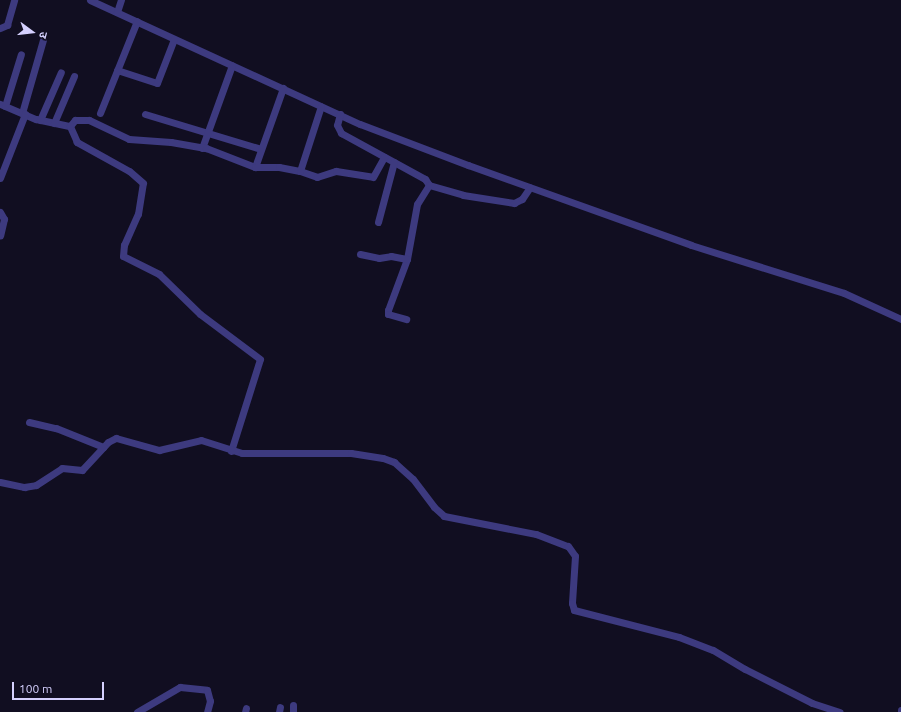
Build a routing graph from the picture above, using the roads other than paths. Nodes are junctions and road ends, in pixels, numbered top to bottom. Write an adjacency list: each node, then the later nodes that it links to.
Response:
1 (14, 0): 6 (street)
2 (90, 0): 4 (street)
3 (121, 0): 4 (street)
4 (117, 12): 5 (street)
5 (137, 21): 7 (street); 11 (street)
6 (0, 28)
7 (174, 38): 10 (street); 11 (street)
8 (43, 40): 17 (street)
9 (21, 54): 15 (street)
10 (232, 65): 14 (street); 24 (street)
11 (117, 70): 18 (street)
12 (61, 72): 21 (street)
13 (74, 76): 22 (street)
14 (282, 88): 16 (street); 26 (street)
15 (2, 104): 17 (street)
16 (321, 106): 20 (street); 30 (street)
17 (23, 113): 21 (street); 31 (street)
18 (100, 113)
19 (145, 114): 24 (street)
20 (340, 114): 27 (street); 33 (street)
21 (40, 120): 22 (street)
22 (54, 124): 23 (street)
23 (70, 126): 25 (street); 43 (street)
24 (208, 131): 25 (street); 26 (street)
25 (202, 148): 29 (street)
26 (261, 149): 29 (street)
27 (384, 157): 28 (street); 30 (street)
28 (394, 162): 32 (street); 35 (street)
29 (255, 167): 30 (street)
30 (300, 171)
31 (0, 178)
32 (429, 185): 33 (street); 38 (street)
33 (530, 187): 40 (street)
34 (0, 212): 36 (street)
35 (378, 222)
36 (0, 236)
37 (360, 254): 38 (street)
38 (407, 259): 39 (street)
39 (406, 319)
40 (901, 319)
41 (29, 422): 42 (street)
42 (103, 447): 43 (street); 44 (street)
43 (231, 451): 47 (street)
44 (0, 482)
45 (137, 712): 46 (street)
46 (207, 712)
47 (840, 712)

